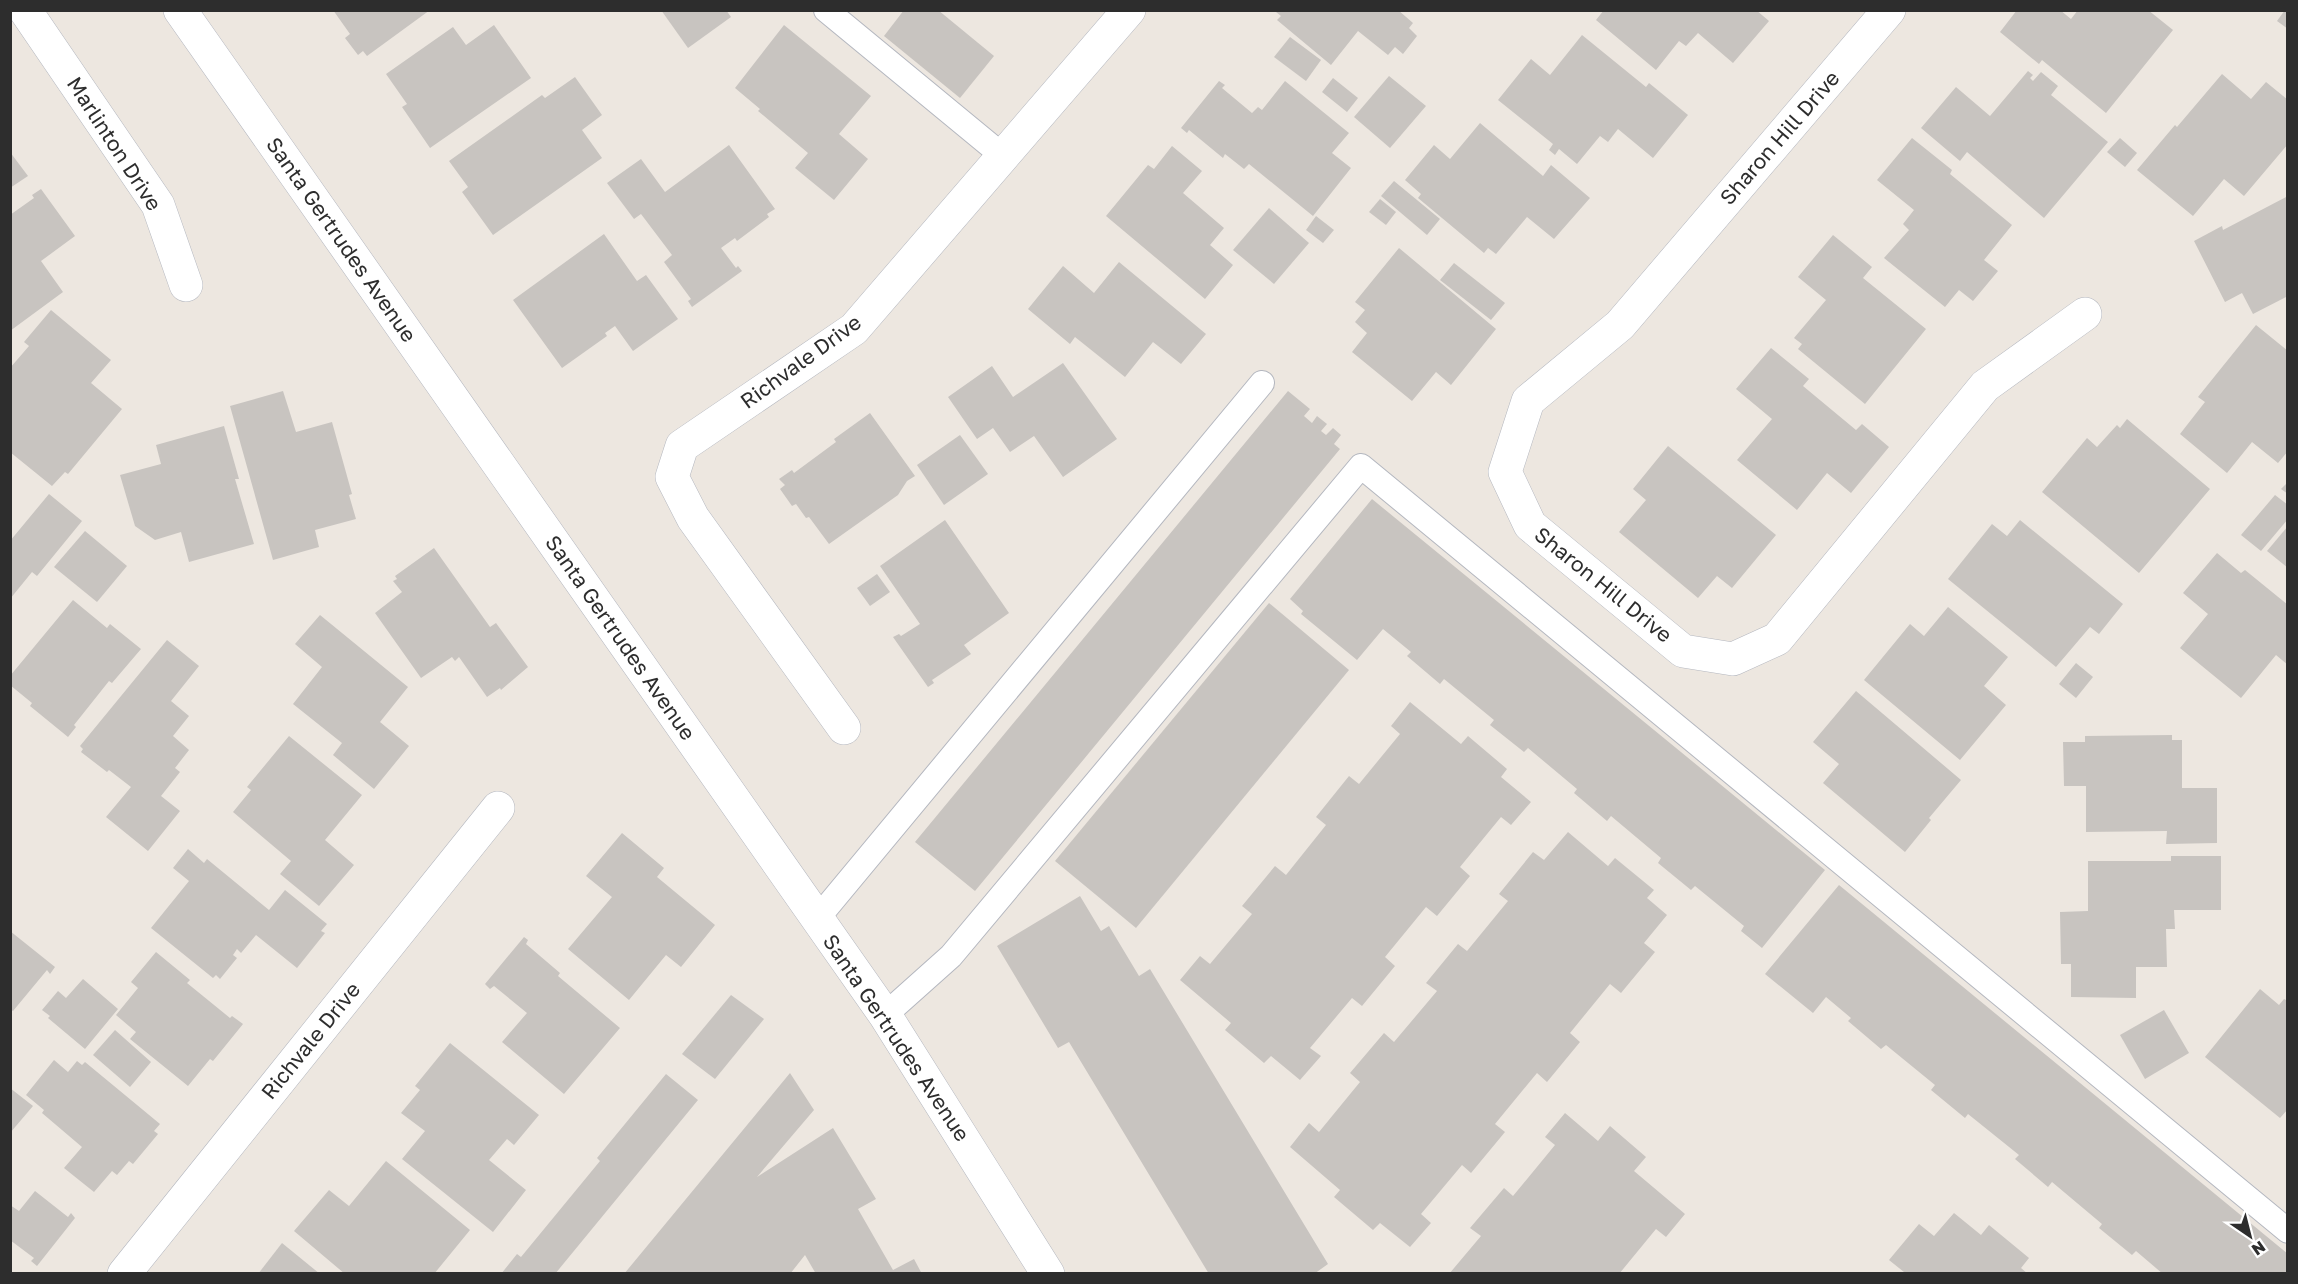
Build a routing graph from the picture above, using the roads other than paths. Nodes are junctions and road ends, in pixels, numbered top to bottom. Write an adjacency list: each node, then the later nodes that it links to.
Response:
1 (25, 10): 7 (street, Marlinton Drive)
2 (180, 10): 12 (street, Santa Gertrudes Avenue)
3 (826, 10): 6 (lane)
4 (1130, 10): 6 (street, Richvale Drive)
5 (1889, 10): 8 (street, Sharon Hill Drive)
6 (1003, 156): 10 (street, Richvale Drive)
7 (186, 285)
8 (2085, 314)
9 (1262, 383): 12 (lane)
10 (844, 728)
11 (498, 808): 15 (street, Richvale Drive)
12 (817, 919): 13 (street, Santa Gertrudes Avenue)
13 (885, 1016): 14 (lane); 16 (street, Santa Gertrudes Avenue)
14 (2288, 1230)
15 (124, 1274)
16 (1048, 1274)

